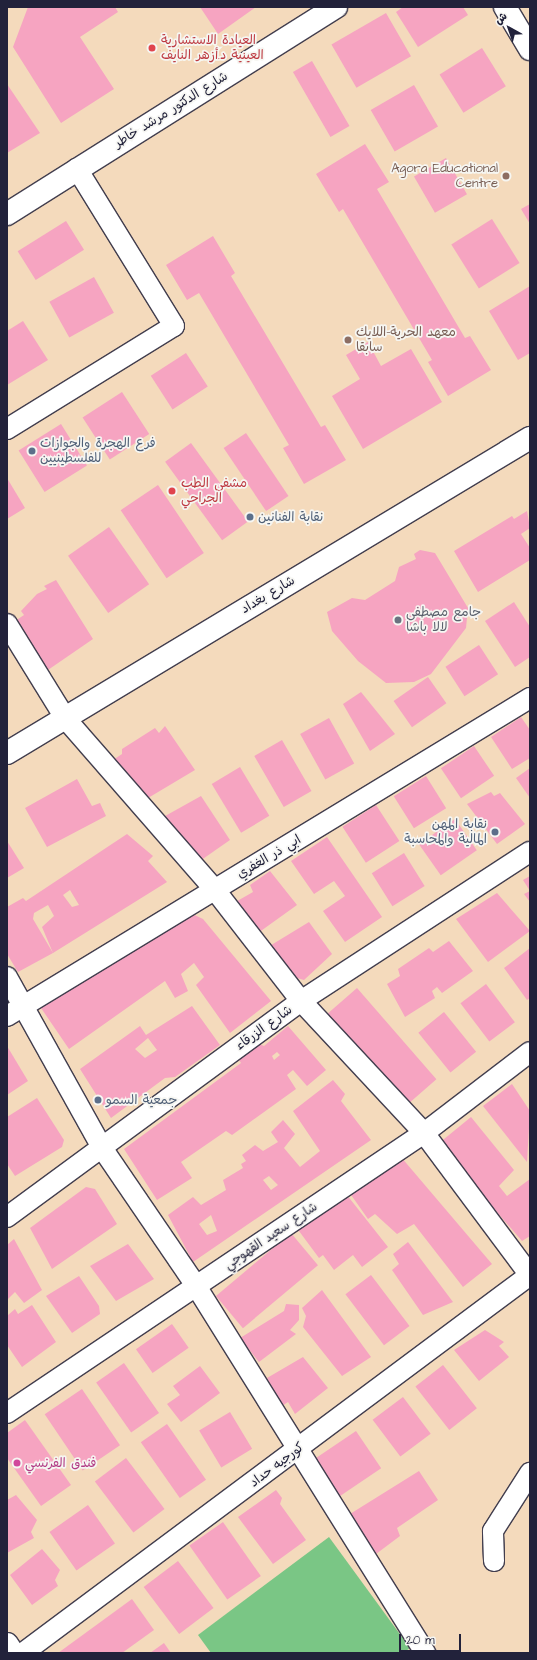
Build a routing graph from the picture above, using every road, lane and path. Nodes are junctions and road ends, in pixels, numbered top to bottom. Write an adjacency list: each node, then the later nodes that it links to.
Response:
1 (336, 7): 2 (main road, شارع الدكتور مرشد خاطر)
2 (77, 169): 3 (main road, شارع الدكتور مرشد خاطر); 4 (street)
3 (7, 214)
4 (7, 429)
5 (530, 438): 8 (main road, شارع بغداد)
6 (7, 624): 8 (street)
7 (530, 698): 11 (street, ابي ذر الغفري)
8 (66, 718): 9 (main road, شارع بغداد); 11 (street)
9 (7, 753)
10 (530, 852): 13 (street, شارع الزرقاء)
11 (214, 890): 13 (street); 14 (street, ابي ذر الغفري)
12 (7, 977): 14 (street)
13 (301, 1001): 17 (street); 18 (street, شارع الزرقاء)
14 (24, 1005): 15 (street, ابي ذر الغفري); 18 (street)
15 (7, 1016)
16 (530, 1052): 17 (street, شارع سعيد القهوجي)
17 (424, 1133): 20 (street); 21 (street, شارع سعيد القهوجي)
18 (102, 1148): 19 (street, شارع الزرقاء); 21 (street)
19 (7, 1217)
20 (530, 1275): 23 (street, كورجيه حداد)
21 (196, 1286): 22 (street, شارع سعيد القهوجي); 23 (street)
22 (7, 1413)
23 (297, 1450): 28 (street, كورجيه حداد); 29 (street)
24 (530, 1473): 25 (street)
25 (494, 1561)
26 (7, 1644): 27 (main road)
27 (13, 1653)
28 (23, 1653)
29 (424, 1653)

